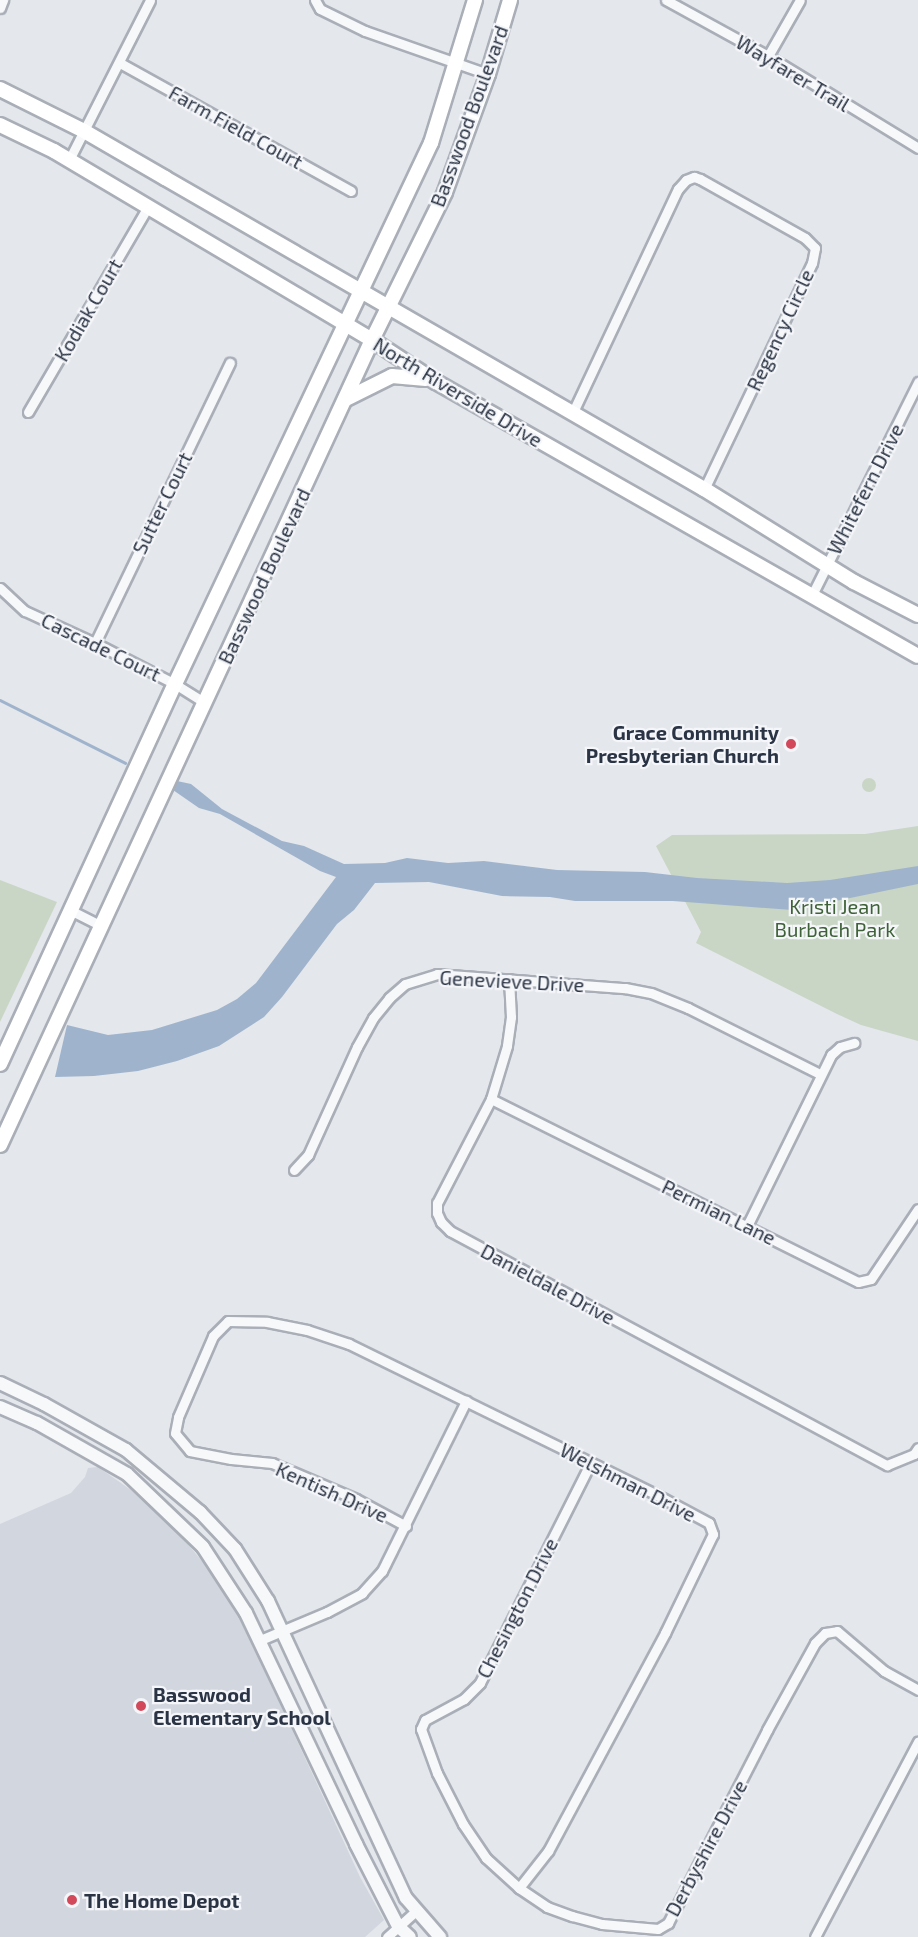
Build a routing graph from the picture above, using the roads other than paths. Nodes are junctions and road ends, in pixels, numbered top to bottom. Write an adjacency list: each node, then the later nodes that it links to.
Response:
1 (3, 0): 8 (street)
2 (150, 0): 10 (street)
3 (315, 0): 11 (street)
4 (475, 0): 11 (main road, Basswood Boulevard)
5 (510, 0): 12 (main road, Basswood Boulevard)
6 (666, 0): 9 (street, Wayfarer Trail)
7 (800, 0): 9 (street)
8 (0, 8)
9 (768, 56): 16 (street, Wayfarer Trail)
10 (120, 63): 15 (street); 18 (street, Farm Field Court)
11 (455, 63): 12 (street); 20 (main road, Basswood Boulevard)
12 (488, 74): 21 (main road, Basswood Boulevard)
13 (0, 89): 15 (main road, North Riverside Drive)
14 (0, 125): 17 (main road, North Riverside Drive)
15 (84, 131): 17 (street); 20 (main road, North Riverside Drive)
16 (918, 148)
17 (69, 160): 19 (main road, North Riverside Drive)
18 (351, 191)
19 (148, 207): 22 (main road, North Riverside Drive); 28 (street, Kodiak Court)
20 (361, 292): 21 (main road, North Riverside Drive); 22 (main road, Basswood Boulevard)
21 (388, 307): 23 (main road, Basswood Boulevard); 29 (main road, North Riverside Drive)
22 (345, 325): 23 (main road, North Riverside Drive); 37 (main road, Basswood Boulevard)
23 (372, 340): 25 (main road, North Riverside Drive); 27 (main road, Basswood Boulevard)
24 (230, 363): 35 (street, Sutter Court)
25 (436, 382): 27 (main road); 33 (main road, North Riverside Drive)
26 (918, 382): 31 (street, Whitefern Drive)
27 (346, 399): 38 (main road, Basswood Boulevard)
28 (28, 412)
29 (572, 414): 30 (main road, North Riverside Drive); 30 (street, Regency Circle)
30 (704, 489): 31 (main road, North Riverside Drive)
31 (827, 565): 33 (street, Whitefern Drive); 34 (main road, North Riverside Drive)
32 (0, 588): 35 (street, Cascade Court)
33 (812, 595): 36 (main road, North Riverside Drive)
34 (918, 615)
35 (95, 643): 37 (street, Cascade Court)
36 (918, 656)
37 (174, 684): 38 (street, Cascade Court); 39 (main road, Basswood Boulevard)
38 (205, 703): 40 (main road, Basswood Boulevard)
39 (72, 911): 40 (street); 43 (main road, Basswood Boulevard)
40 (100, 925): 46 (main road, Basswood Boulevard)
41 (509, 979): 44 (street, Genevieve Drive); 45 (street, Danieldale Drive); 47 (street, Genevieve Drive)
42 (854, 1042): 44 (street)
43 (0, 1064)
44 (820, 1074): 49 (street)
45 (491, 1100): 49 (street, Permian Lane); 54 (street, Danieldale Drive)
46 (0, 1145)
47 (294, 1170)
48 (918, 1209): 49 (street, Permian Lane)
49 (747, 1226)
50 (228, 1321): 52 (street, Welshman Drive); 56 (street, Kentish Drive)
51 (0, 1383): 57 (street)
52 (466, 1401): 55 (street, Welshman Drive); 56 (street)
53 (0, 1407): 58 (street)
54 (918, 1448)
55 (590, 1464): 60 (street, Chesington Drive); 62 (street, Welshman Drive)
56 (406, 1526): 57 (street)
57 (282, 1630): 58 (street); 63 (street)
58 (258, 1641): 64 (street)
59 (918, 1690): 62 (street, Derbyshire Drive)
60 (421, 1730): 62 (street, Derbyshire Drive)
61 (918, 1742): 68 (street)
62 (519, 1888)
63 (416, 1911): 64 (street); 67 (street)
64 (398, 1926): 65 (street); 66 (street)
65 (387, 1937)
66 (410, 1937)
67 (440, 1937)
68 (815, 1937)

